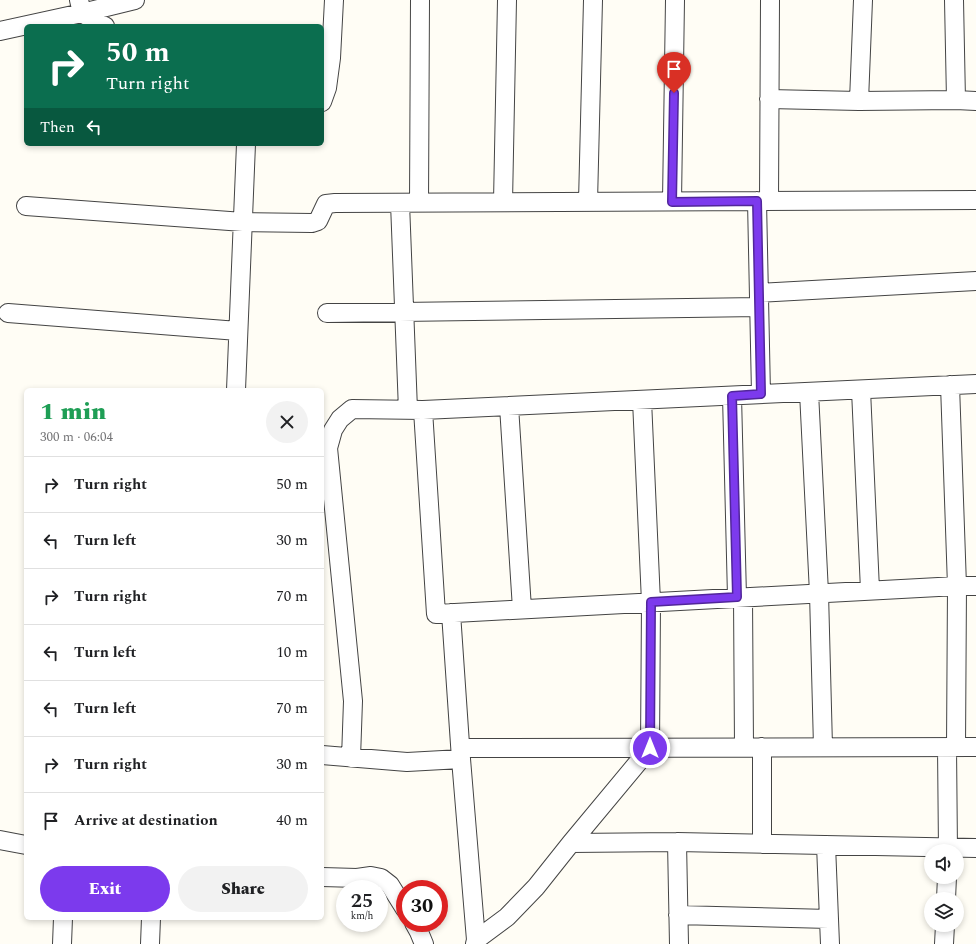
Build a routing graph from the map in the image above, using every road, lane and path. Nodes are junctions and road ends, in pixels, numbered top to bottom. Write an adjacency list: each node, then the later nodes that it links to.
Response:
1 (135, 0): 10 (street)
2 (334, 0): 13 (street)
3 (420, 0): 25 (street)
4 (507, 0): 21 (street)
5 (593, 0): 22 (street)
6 (675, 0): 23 (street)
7 (770, 0): 14 (street)
8 (863, 0): 16 (street)
9 (954, 0): 15 (street)
10 (81, 7): 11 (street); 12 (street)
11 (100, 24)
12 (0, 31)
13 (324, 96)
14 (769, 99): 16 (street); 20 (street)
15 (956, 100): 16 (street); 17 (street)
16 (859, 101)
17 (976, 101)
18 (246, 146): 27 (street)
19 (976, 200): 20 (street)
20 (763, 201): 23 (street); 29 (street)
21 (502, 202): 22 (street); 25 (street)
22 (588, 202): 23 (street)
23 (672, 202)
24 (400, 203): 25 (street); 27 (street); 30 (street)
25 (419, 203)
26 (26, 206): 27 (street)
27 (243, 222): 33 (street)
28 (976, 281): 29 (street)
29 (759, 300): 30 (street); 39 (street)
30 (404, 312): 32 (street); 43 (street)
31 (8, 313): 33 (street)
32 (327, 314)
33 (238, 331): 36 (street)
34 (976, 384): 35 (street)
35 (950, 385): 37 (street); 45 (street)
36 (236, 388)
37 (862, 390): 38 (street); 47 (street)
38 (809, 392): 39 (street); 48 (street)
39 (761, 394): 40 (street)
40 (732, 396): 41 (street); 49 (street)
41 (642, 400): 42 (street); 50 (street)
42 (509, 406): 43 (street); 51 (street)
43 (415, 410): 44 (street); 52 (street)
44 (325, 448): 61 (street)
45 (956, 586): 46 (street); 47 (street); 57 (street)
46 (976, 586)
47 (870, 590): 48 (street)
48 (819, 593): 49 (street); 56 (street)
49 (740, 597): 50 (street); 54 (street)
50 (651, 602): 51 (street); 58 (street)
51 (522, 610): 52 (street)
52 (451, 613): 59 (street)
53 (976, 746): 57 (street)
54 (744, 747): 55 (street); 58 (street)
55 (762, 747): 56 (street); 65 (street)
56 (823, 747): 57 (street)
57 (951, 747): 66 (street)
58 (650, 748): 59 (street); 64 (street)
59 (461, 754): 61 (street); 80 (street)
60 (324, 756): 61 (street)
61 (351, 758)
62 (0, 840): 67 (street)
63 (677, 842): 64 (street); 65 (street); 74 (street)
64 (571, 843): 80 (street)
65 (762, 844): 68 (street)
66 (948, 844)
67 (24, 845)
68 (826, 845): 69 (street); 75 (street)
69 (924, 848)
70 (964, 848): 71 (street)
71 (976, 848)
72 (324, 877): 73 (street)
73 (396, 895)
74 (678, 915): 75 (street); 84 (street)
75 (829, 919): 85 (street)
76 (63, 920): 81 (street)
77 (151, 920): 82 (street)
78 (419, 932): 83 (street)
79 (944, 932): 86 (street)
80 (476, 942)
81 (62, 944)
82 (150, 944)
83 (424, 944)
84 (679, 944)
85 (830, 944)
86 (944, 944)

